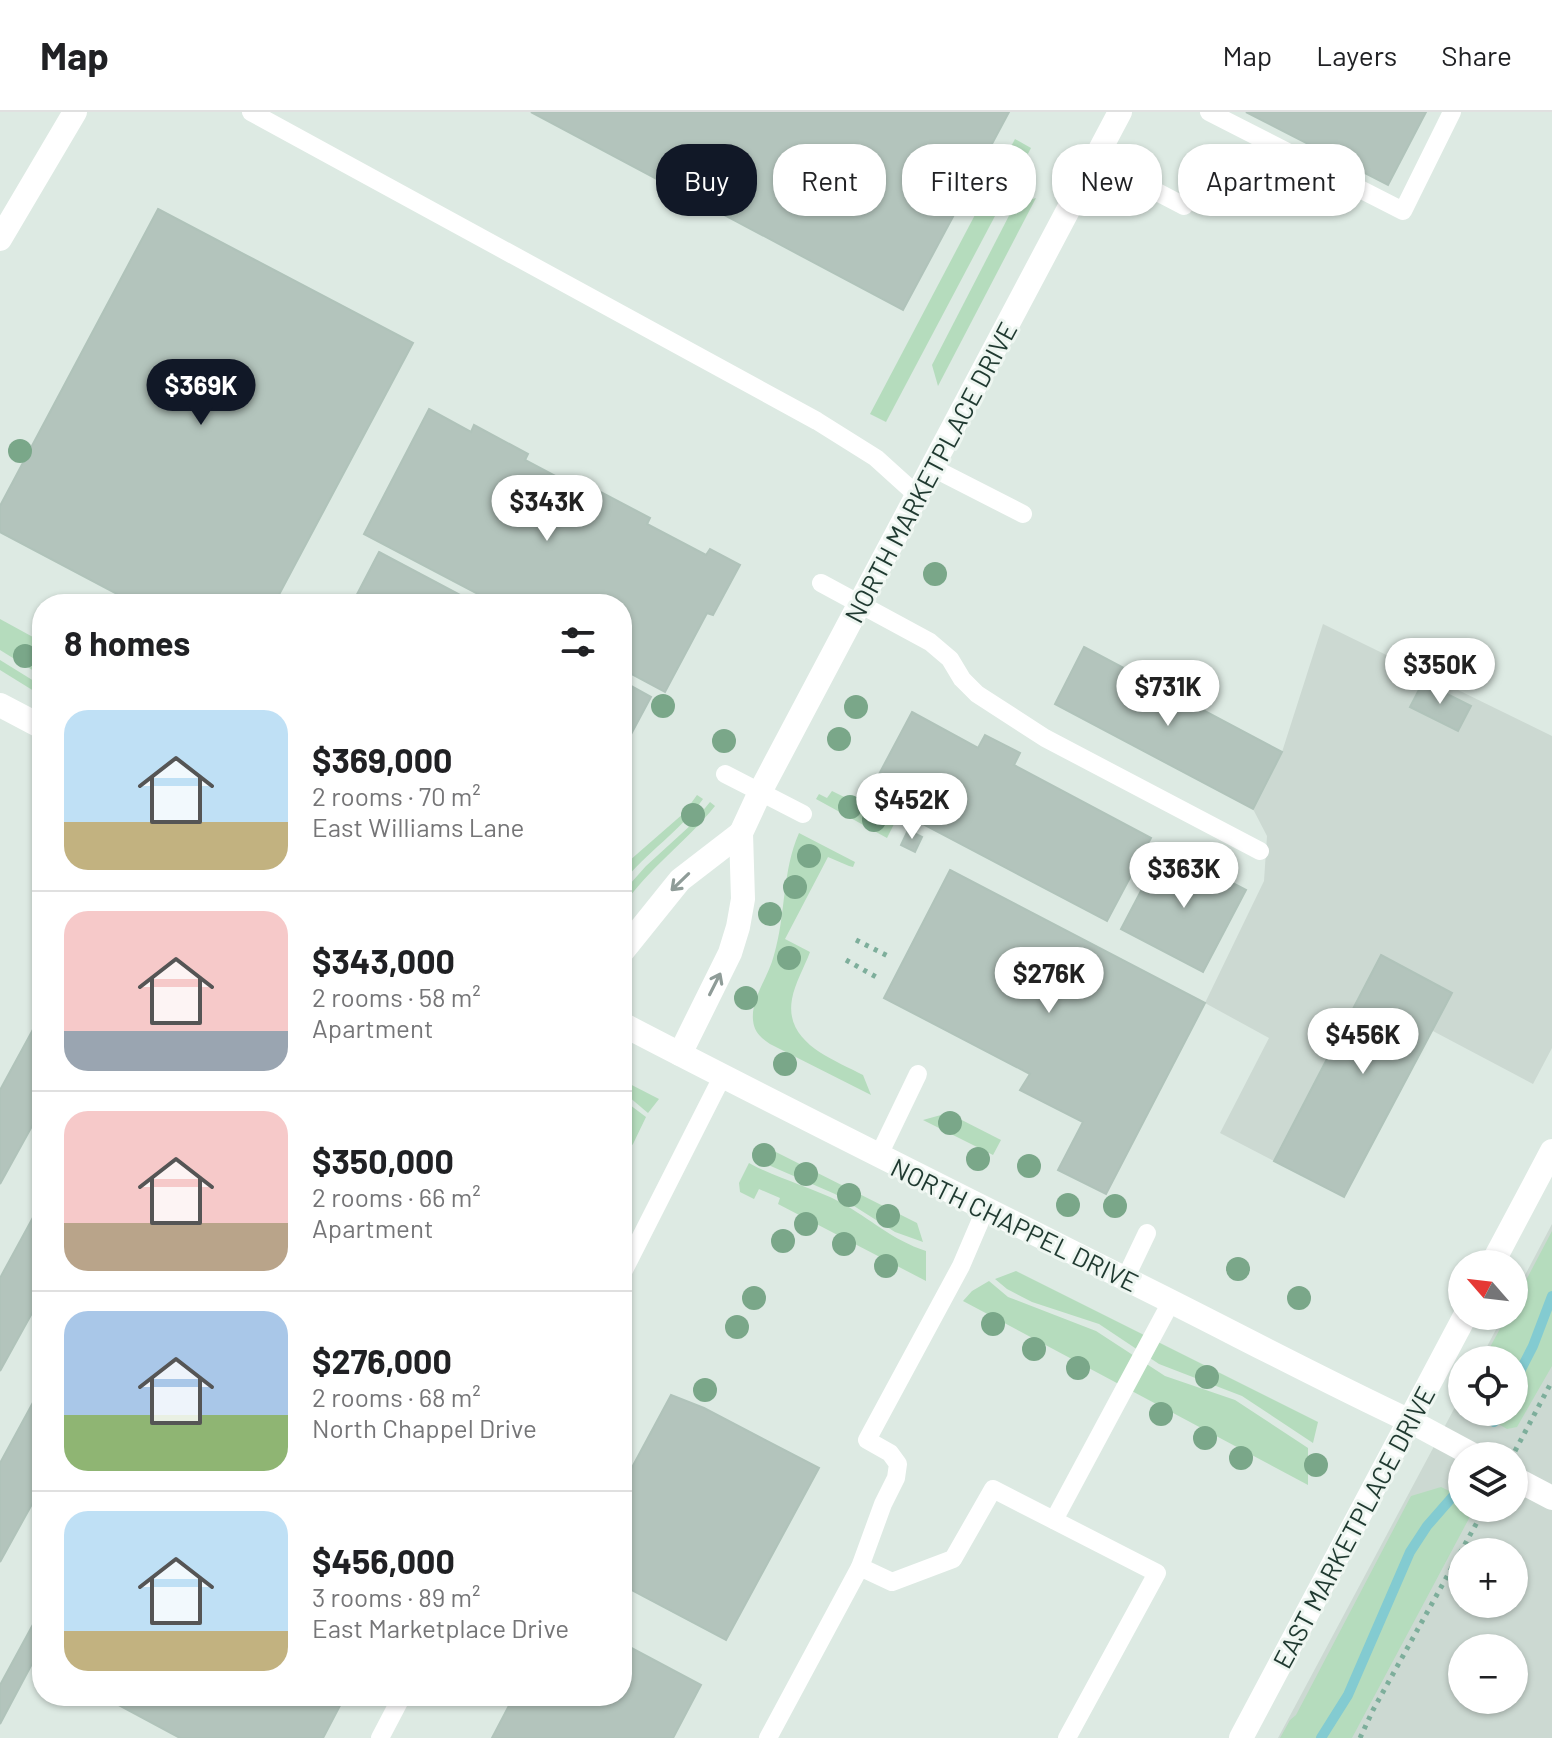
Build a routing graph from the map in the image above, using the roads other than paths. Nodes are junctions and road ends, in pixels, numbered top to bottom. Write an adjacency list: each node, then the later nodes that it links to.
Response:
1 (75, 112): 8 (street)
2 (251, 112): 10 (lane)
3 (1120, 112): 6 (street, NORTH MARKETPLACE DRIVE)
4 (1209, 112): 5 (lane)
5 (1452, 112)
6 (1104, 144)
7 (1066, 216): 9 (street, NORTH MARKETPLACE DRIVE)
8 (0, 239)
9 (933, 468): 10 (street, NORTH MARKETPLACE DRIVE); 11 (lane)
10 (918, 496): 13 (street, NORTH MARKETPLACE DRIVE)
11 (1023, 514)
12 (821, 583): 13 (lane)
13 (859, 602): 17 (street, NORTH MARKETPLACE DRIVE); 20 (lane)
14 (0, 705): 15 (street)
15 (32, 722)
16 (725, 774): 17 (lane)
17 (760, 792): 18 (lane); 19 (street, NORTH MARKETPLACE DRIVE)
18 (803, 814)
19 (741, 833): 21 (street, one-way to 21); 23 (street, one-way to 19)
20 (1260, 851)
21 (632, 940)
22 (632, 1029): 23 (street, NORTH CHAPPEL DRIVE)
23 (680, 1054): 25 (street, NORTH CHAPPEL DRIVE)
24 (918, 1074): 27 (lane)
25 (722, 1077): 27 (street, NORTH CHAPPEL DRIVE); 31 (lane)
26 (1552, 1151): 30 (street)
27 (878, 1157): 28 (street, NORTH CHAPPEL DRIVE)
28 (985, 1210): 32 (street, NORTH CHAPPEL DRIVE); 40 (lane)
29 (1147, 1233): 32 (lane)
30 (1499, 1250)
31 (632, 1254)
32 (1125, 1279): 33 (street, NORTH CHAPPEL DRIVE)
33 (1171, 1302): 35 (street, NORTH CHAPPEL DRIVE); 39 (lane)
34 (1458, 1330): 35 (street, EAST MARKETPLACE DRIVE)
35 (1410, 1421): 36 (street, NORTH CHAPPEL DRIVE); 45 (street, EAST MARKETPLACE DRIVE)
36 (1449, 1442)
37 (1528, 1485): 38 (street)
38 (1552, 1498)
39 (1054, 1520): 40 (lane); 44 (lane)
40 (860, 1567): 43 (lane)
41 (397, 1706): 42 (lane)
42 (380, 1738)
43 (768, 1738)
44 (1067, 1738)
45 (1241, 1738)

